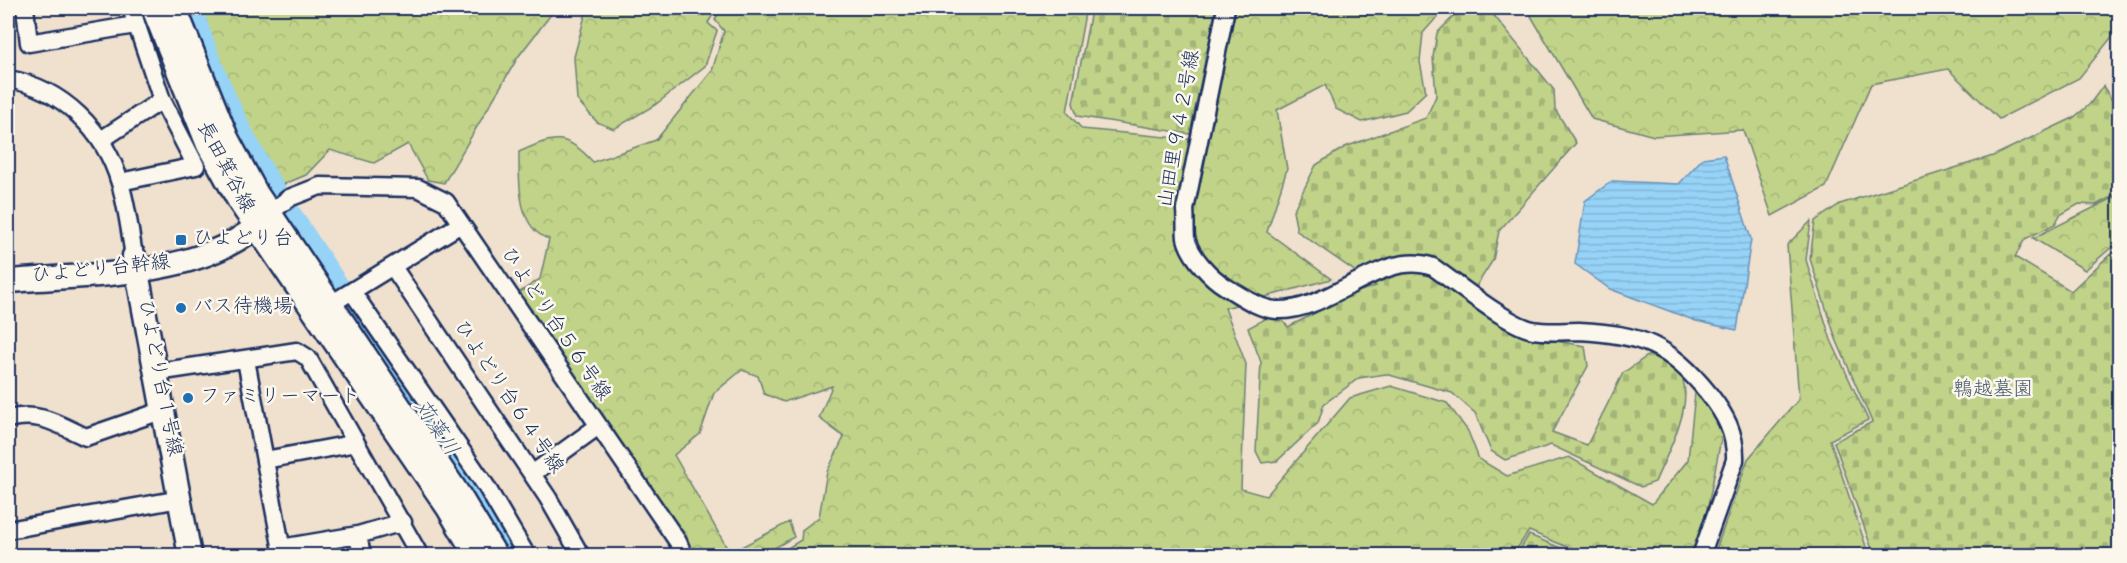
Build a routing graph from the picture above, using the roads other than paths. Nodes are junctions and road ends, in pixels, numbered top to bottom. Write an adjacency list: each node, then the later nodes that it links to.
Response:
1 (25, 8): 6 (street)
2 (130, 8): 6 (street)
3 (153, 8): 11 (street, 長田箕谷線)
4 (175, 8): 11 (street, 長田箕谷線)
5 (1226, 8): 40 (street, 山田里９４２号線)
6 (135, 25): 8 (street)
7 (8, 79): 9 (street, ひよどり台１号線)
8 (162, 100): 9 (street); 10 (street)
9 (101, 140): 10 (street, ひよどり台１号線)
10 (120, 182): 13 (street, ひよどり台１号線)
11 (258, 219): 12 (street, ひよどり台５６号線); 13 (street, ひよどり台幹線); 18 (street, 長田箕谷線); 35 (street, 長田箕谷線)
12 (461, 224): 15 (street); 23 (street, ひよどり台５６号線)
13 (136, 263): 14 (street, ひよどり台幹線); 16 (street, ひよどり台幹線); 20 (street, ひよどり台１号線)
14 (8, 266)
15 (393, 267): 17 (street); 26 (street, ひよどり台６４号線)
16 (8, 281)
17 (353, 293): 18 (street); 37 (street)
18 (331, 304): 36 (street, 長田箕谷線)
19 (246, 360): 20 (street); 24 (street); 25 (street)
20 (157, 372): 21 (street, ひよどり台１号線)
21 (164, 410): 22 (street); 27 (street, ひよどり台１号線)
22 (8, 418)
23 (597, 427): 26 (street); 39 (street, ひよどり台５６号線)
24 (355, 440): 25 (street); 28 (street)
25 (265, 460): 31 (street)
26 (532, 474): 38 (street, ひよどり台６４号線)
27 (180, 499): 29 (street); 32 (street, ひよどり台１号線)
28 (403, 522): 30 (street); 34 (street)
29 (8, 530)
30 (358, 535): 31 (street); 33 (street)
31 (282, 552)
32 (190, 555)
33 (362, 555)
34 (420, 555)
35 (476, 555)
36 (496, 555)
37 (526, 555)
38 (581, 555)
39 (684, 555)
40 (1701, 555)

